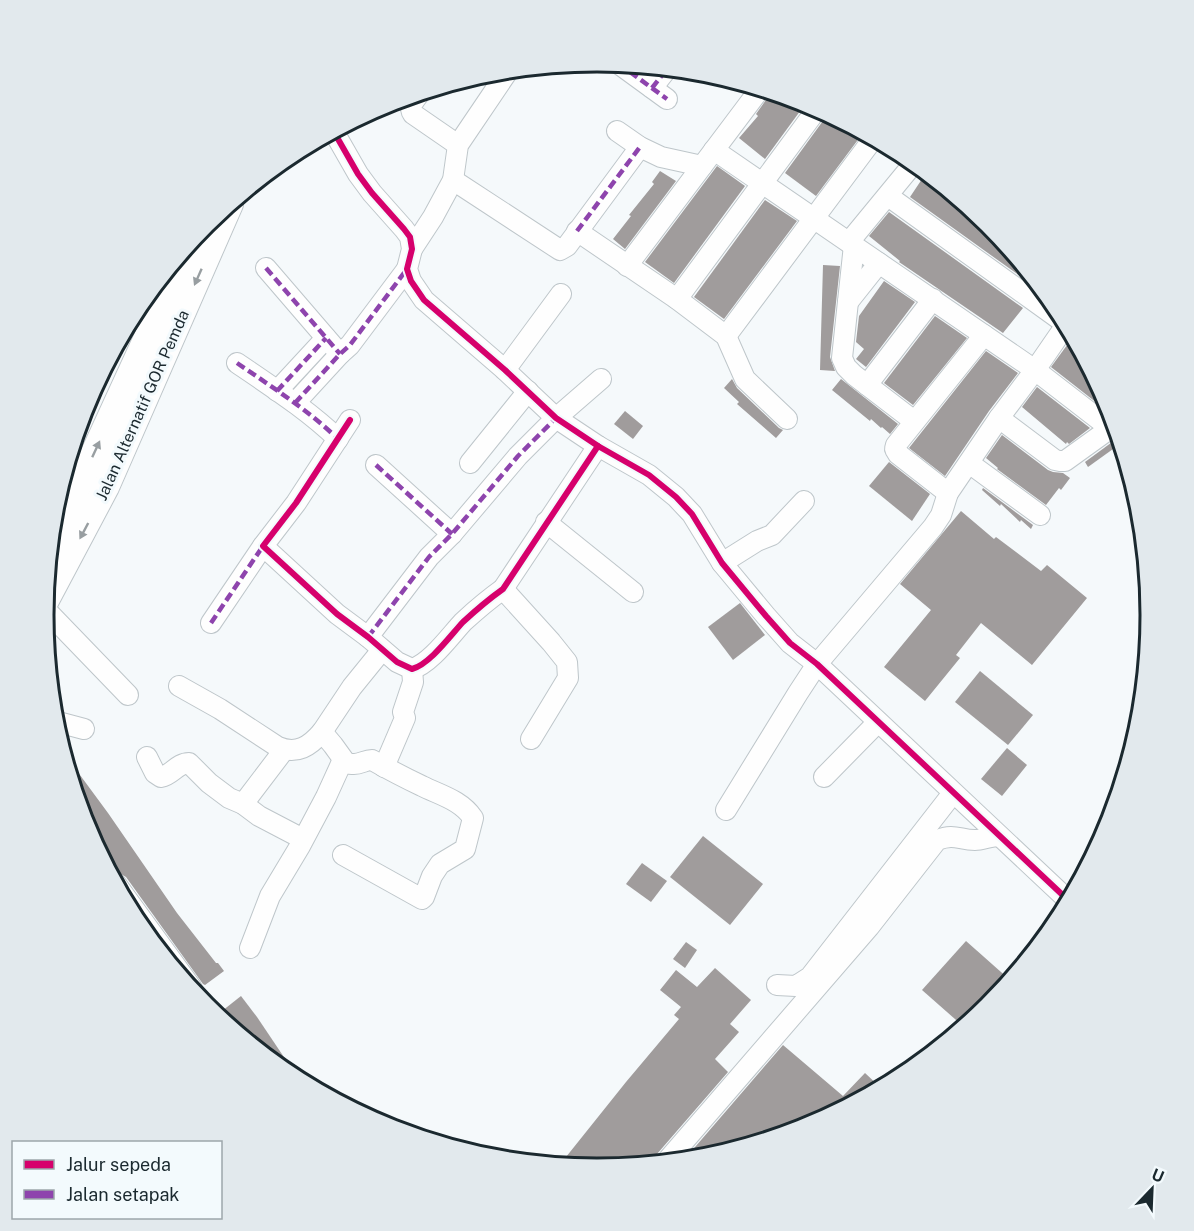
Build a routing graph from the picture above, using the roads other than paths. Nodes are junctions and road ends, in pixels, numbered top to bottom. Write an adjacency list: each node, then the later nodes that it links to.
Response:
1 (633, 74): 2 (street)
2 (665, 77)
3 (501, 81): 9 (street)
4 (755, 96): 12 (street)
5 (411, 106): 9 (street)
6 (812, 117): 16 (street)
7 (616, 131): 11 (street)
8 (337, 139): 22 (street)
9 (458, 145): 15 (street)
10 (868, 145): 18 (street)
11 (640, 147): 13 (street); 20 (street)
12 (714, 150): 13 (street); 16 (street)
13 (702, 166): 24 (street)
14 (908, 171): 17 (street)
15 (453, 180): 20 (street); 22 (street)
16 (763, 183): 18 (street); 28 (street)
17 (888, 196): 21 (street); 32 (street)
18 (815, 218): 21 (street); 35 (street)
19 (221, 224): 66 (main road, Jalan Alternatif GOR Pemda, one-way to 66)
20 (577, 231): 24 (street)
21 (851, 244): 23 (street); 30 (street)
22 (412, 249): 26 (street)
23 (879, 263): 29 (street); 30 (street)
24 (627, 266): 28 (street)
25 (266, 268): 36 (street)
26 (407, 268): 37 (street); 39 (street)
27 (561, 294): 39 (street)
28 (677, 299): 35 (street)
29 (933, 300): 34 (street); 42 (street)
30 (848, 302): 42 (street)
31 (150, 308): 60 (main road, Jalan Alternatif GOR Pemda, one-way to 31)
32 (1044, 308)
33 (1060, 333): 40 (street)
34 (984, 334): 40 (street); 50 (street)
35 (726, 336): 48 (street)
36 (326, 338): 37 (street); 43 (street)
37 (340, 354): 45 (street)
38 (237, 363): 43 (street)
39 (505, 370): 44 (street)
40 (1035, 370): 47 (street); 51 (street)
41 (601, 379): 46 (street)
42 (867, 385): 50 (street)
43 (277, 391): 45 (street)
44 (528, 391): 46 (street); 56 (street)
45 (295, 403): 53 (street)
46 (556, 418): 54 (street); 63 (street)
47 (999, 418): 52 (street); 55 (street)
48 (787, 419)
49 (350, 420): 53 (street)
50 (914, 421): 58 (street)
51 (1104, 421)
52 (1107, 430)
53 (338, 439): 64 (street)
54 (598, 446): 62 (street); 65 (street)
55 (969, 462): 58 (street); 61 (street)
56 (471, 463)
57 (376, 465): 63 (street)
58 (948, 493): 72 (street)
59 (804, 501): 65 (street)
60 (64, 510)
61 (1040, 515)
62 (546, 522): 67 (street); 68 (street)
63 (452, 534): 71 (street)
64 (264, 546): 70 (street); 71 (street)
65 (722, 563): 72 (street)
66 (55, 583)
67 (503, 589): 73 (street); 80 (street)
68 (633, 592)
69 (54, 618): 75 (street)
70 (211, 623)
71 (375, 643): 73 (street); 79 (street)
72 (817, 664): 76 (street); 88 (street)
73 (412, 669): 84 (street)
74 (179, 686): 81 (street)
75 (128, 695)
76 (878, 722): 85 (street); 86 (street)
77 (65, 724): 78 (street)
78 (84, 729)
79 (322, 732): 81 (street); 83 (street)
80 (531, 739)
81 (284, 750): 87 (street)
82 (147, 757): 87 (street)
83 (346, 763): 84 (street); 90 (street)
84 (384, 767): 91 (street)
85 (824, 777)
86 (953, 793): 89 (street); 94 (street)
87 (243, 804): 90 (street)
88 (726, 810)
89 (999, 836): 92 (street); 95 (street)
90 (303, 840): 93 (street)
91 (342, 855)
92 (1062, 895)
93 (250, 948)
94 (777, 984)
95 (674, 1153)

